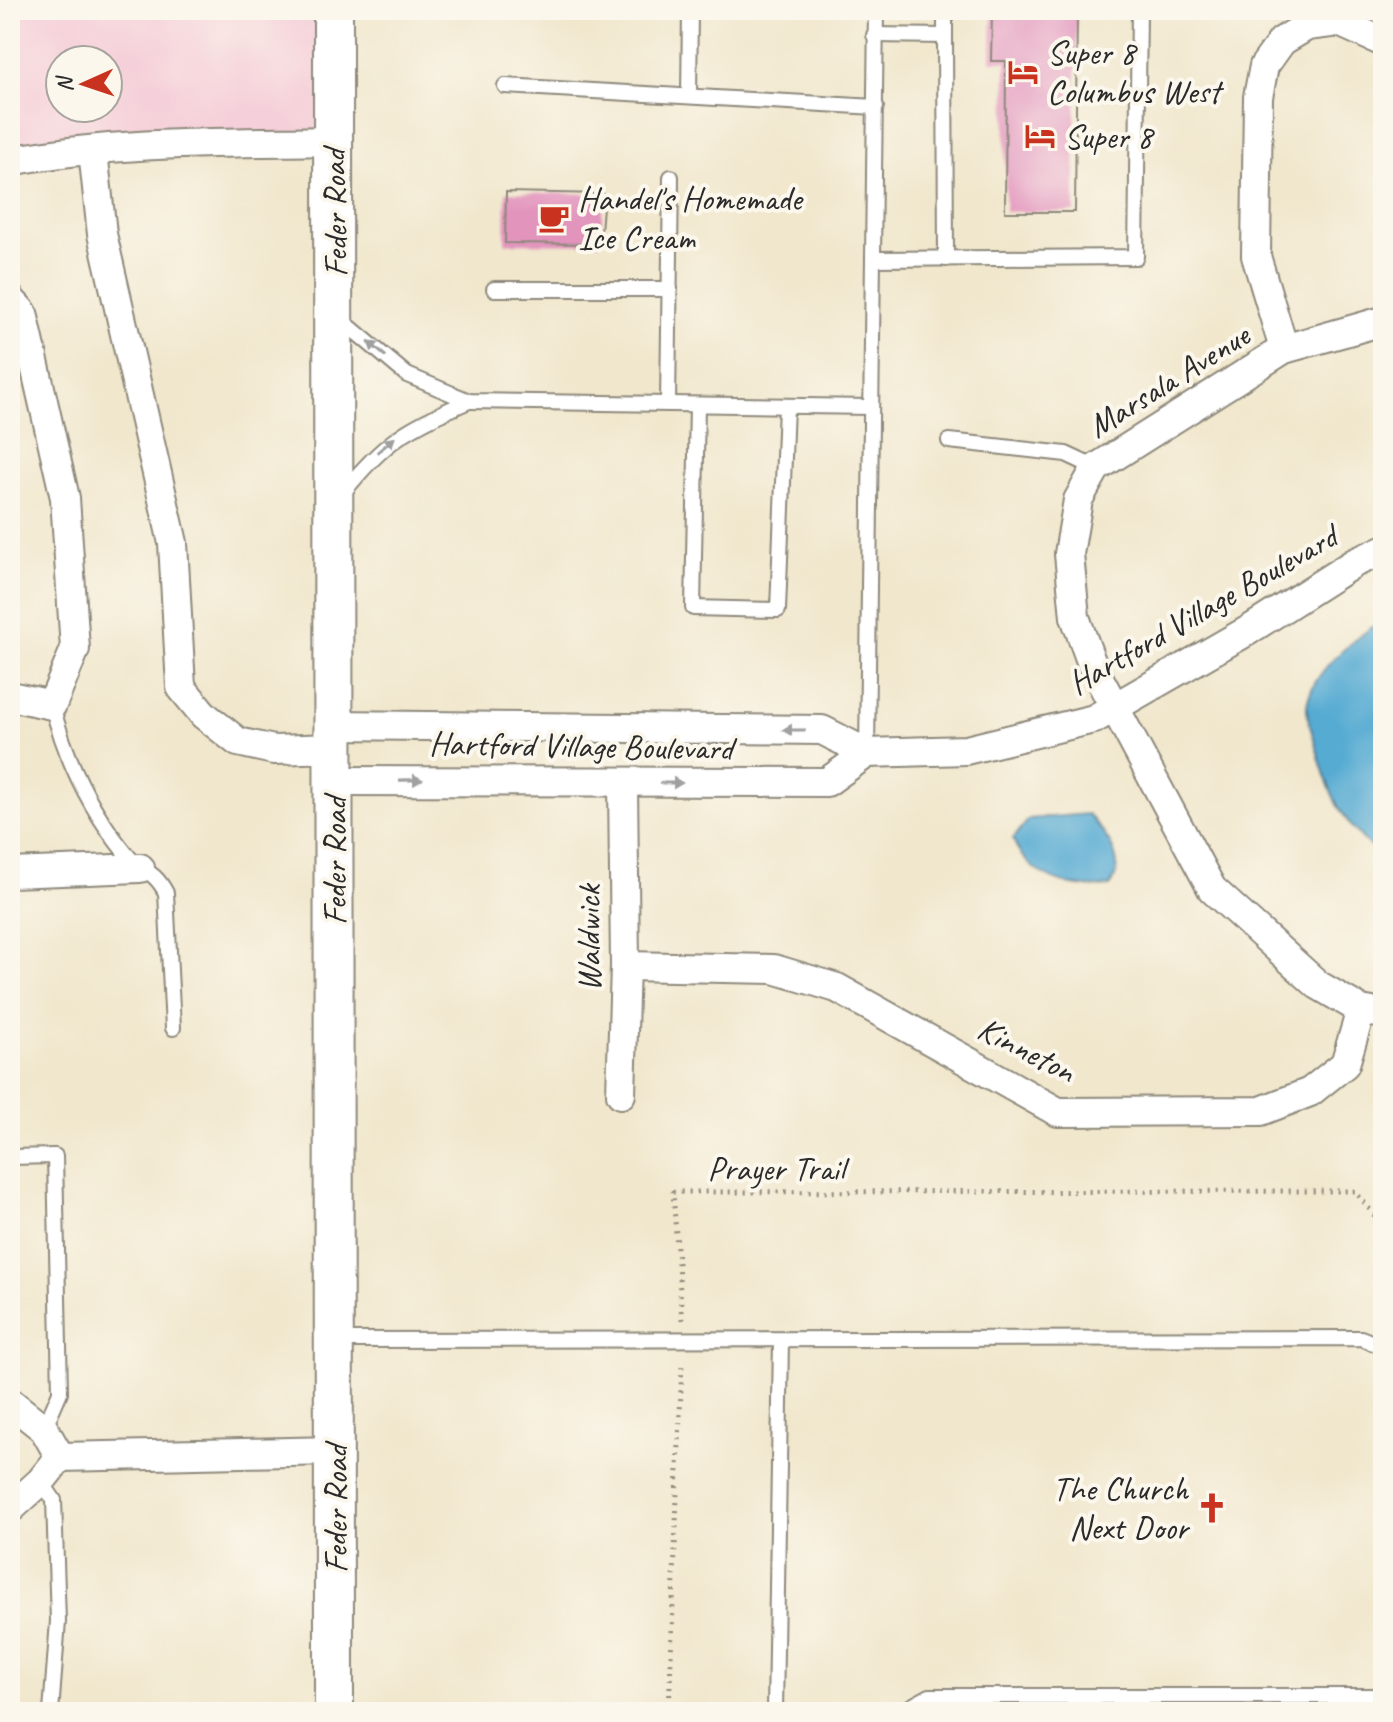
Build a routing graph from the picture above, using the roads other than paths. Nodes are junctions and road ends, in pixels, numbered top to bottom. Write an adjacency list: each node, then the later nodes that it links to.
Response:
1 (333, 10): 13 (main road, Feder Road)
2 (690, 10): 11 (lane)
3 (876, 10): 7 (lane)
4 (945, 10): 8 (lane)
5 (1139, 10): 18 (lane)
6 (1326, 17): 9 (street); 24 (street)
7 (874, 35): 8 (lane); 12 (lane)
8 (945, 36): 18 (lane)
9 (1383, 42)
10 (505, 86): 11 (lane)
11 (689, 96): 12 (lane)
12 (876, 107): 17 (lane)
13 (333, 141): 14 (street); 22 (main road, Feder Road)
14 (93, 151): 15 (street); 37 (street)
15 (10, 161)
16 (671, 177): 20 (lane)
17 (874, 259): 18 (lane); 29 (lane)
18 (946, 259)
19 (494, 289): 20 (lane)
20 (670, 289): 26 (lane)
21 (10, 300): 35 (street)
22 (335, 314): 25 (lane, one-way to 22); 32 (main road, Feder Road)
23 (1383, 321): 24 (street, Marsala Avenue)
24 (1284, 349): 31 (street, Marsala Avenue)
25 (469, 401): 26 (lane); 32 (lane, one-way to 25)
26 (668, 404): 27 (lane)
27 (697, 405): 28 (lane); 28 (lane)
28 (786, 406): 29 (lane)
29 (871, 407): 38 (lane)
30 (949, 441): 31 (lane)
31 (1096, 468): 36 (street, Marsala Avenue)
32 (335, 503): 37 (main road, Feder Road)
33 (1383, 550): 36 (street, Hartford Village Boulevard)
34 (10, 696): 35 (street)
35 (52, 705): 40 (lane)
36 (1117, 706): 38 (street, Hartford Village Boulevard); 43 (street, Marsala Avenue)
37 (333, 752): 38 (street, Hartford Village Boulevard, one-way to 37); 39 (street, Hartford Village Boulevard, one-way to 39); 47 (main road, Feder Road)
38 (867, 753): 39 (street, Hartford Village Boulevard, one-way to 38)
39 (623, 783): 42 (street, Waldwick)
40 (140, 868): 41 (street); 44 (lane)
41 (10, 873)
42 (625, 966): 43 (street, Kinneton); 45 (street, Waldwick)
43 (1372, 1012)
44 (173, 1028)
45 (621, 1094)
46 (10, 1157): 51 (lane)
47 (336, 1340): 48 (lane); 52 (main road, Feder Road)
48 (781, 1340): 49 (lane); 59 (lane)
49 (1383, 1347)
50 (10, 1402): 51 (street)
51 (44, 1429): 53 (street)
52 (335, 1451): 53 (street); 58 (main road, Feder Road)
53 (60, 1457): 54 (street)
54 (41, 1481): 55 (street); 57 (lane)
55 (10, 1509)
56 (1383, 1696): 60 (lane)
57 (51, 1712)
58 (334, 1712)
59 (775, 1712)
60 (901, 1712)

